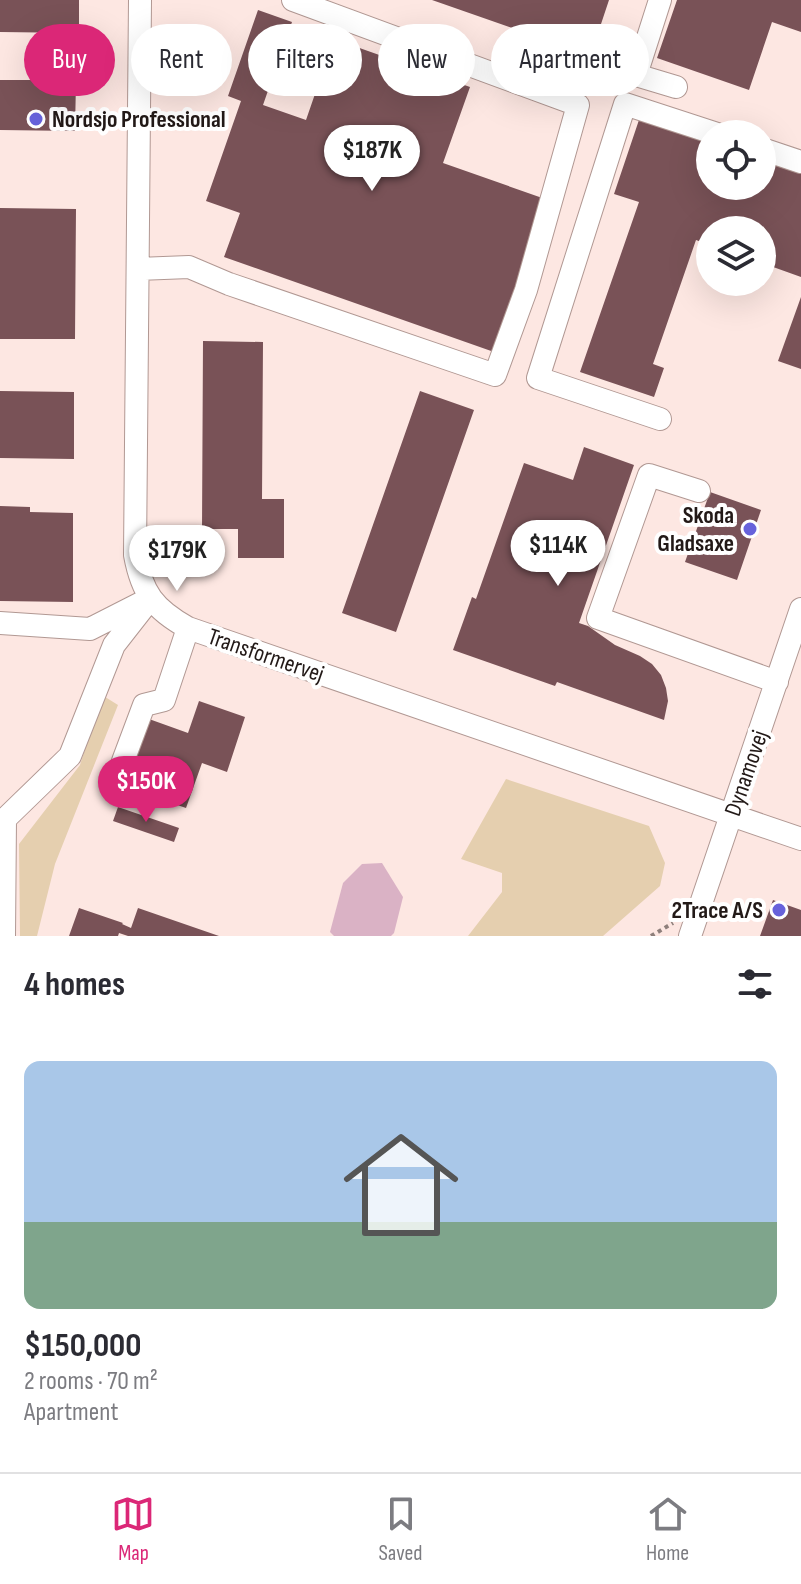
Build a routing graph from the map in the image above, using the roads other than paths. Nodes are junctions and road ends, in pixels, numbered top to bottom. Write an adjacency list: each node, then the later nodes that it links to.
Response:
1 (140, 0): 8 (street)
2 (293, 0): 8 (street)
3 (660, 0): 4 (street)
4 (676, 87)
5 (696, 127): 9 (street)
6 (776, 154): 7 (street)
7 (801, 162)
8 (138, 269): 11 (street)
9 (660, 419)
10 (699, 491): 15 (street)
11 (150, 599): 13 (street); 14 (street, Transformervej); 19 (street)
12 (801, 609): 15 (street, Dynamovej)
13 (0, 623)
14 (188, 628): 16 (street); 17 (street, Transformervej)
15 (777, 682): 17 (street, Dynamovej)
16 (123, 761)
17 (732, 815): 18 (street, Transformervej); 20 (street, Dynamovej)
18 (801, 839)
19 (4, 936)
20 (690, 936)

